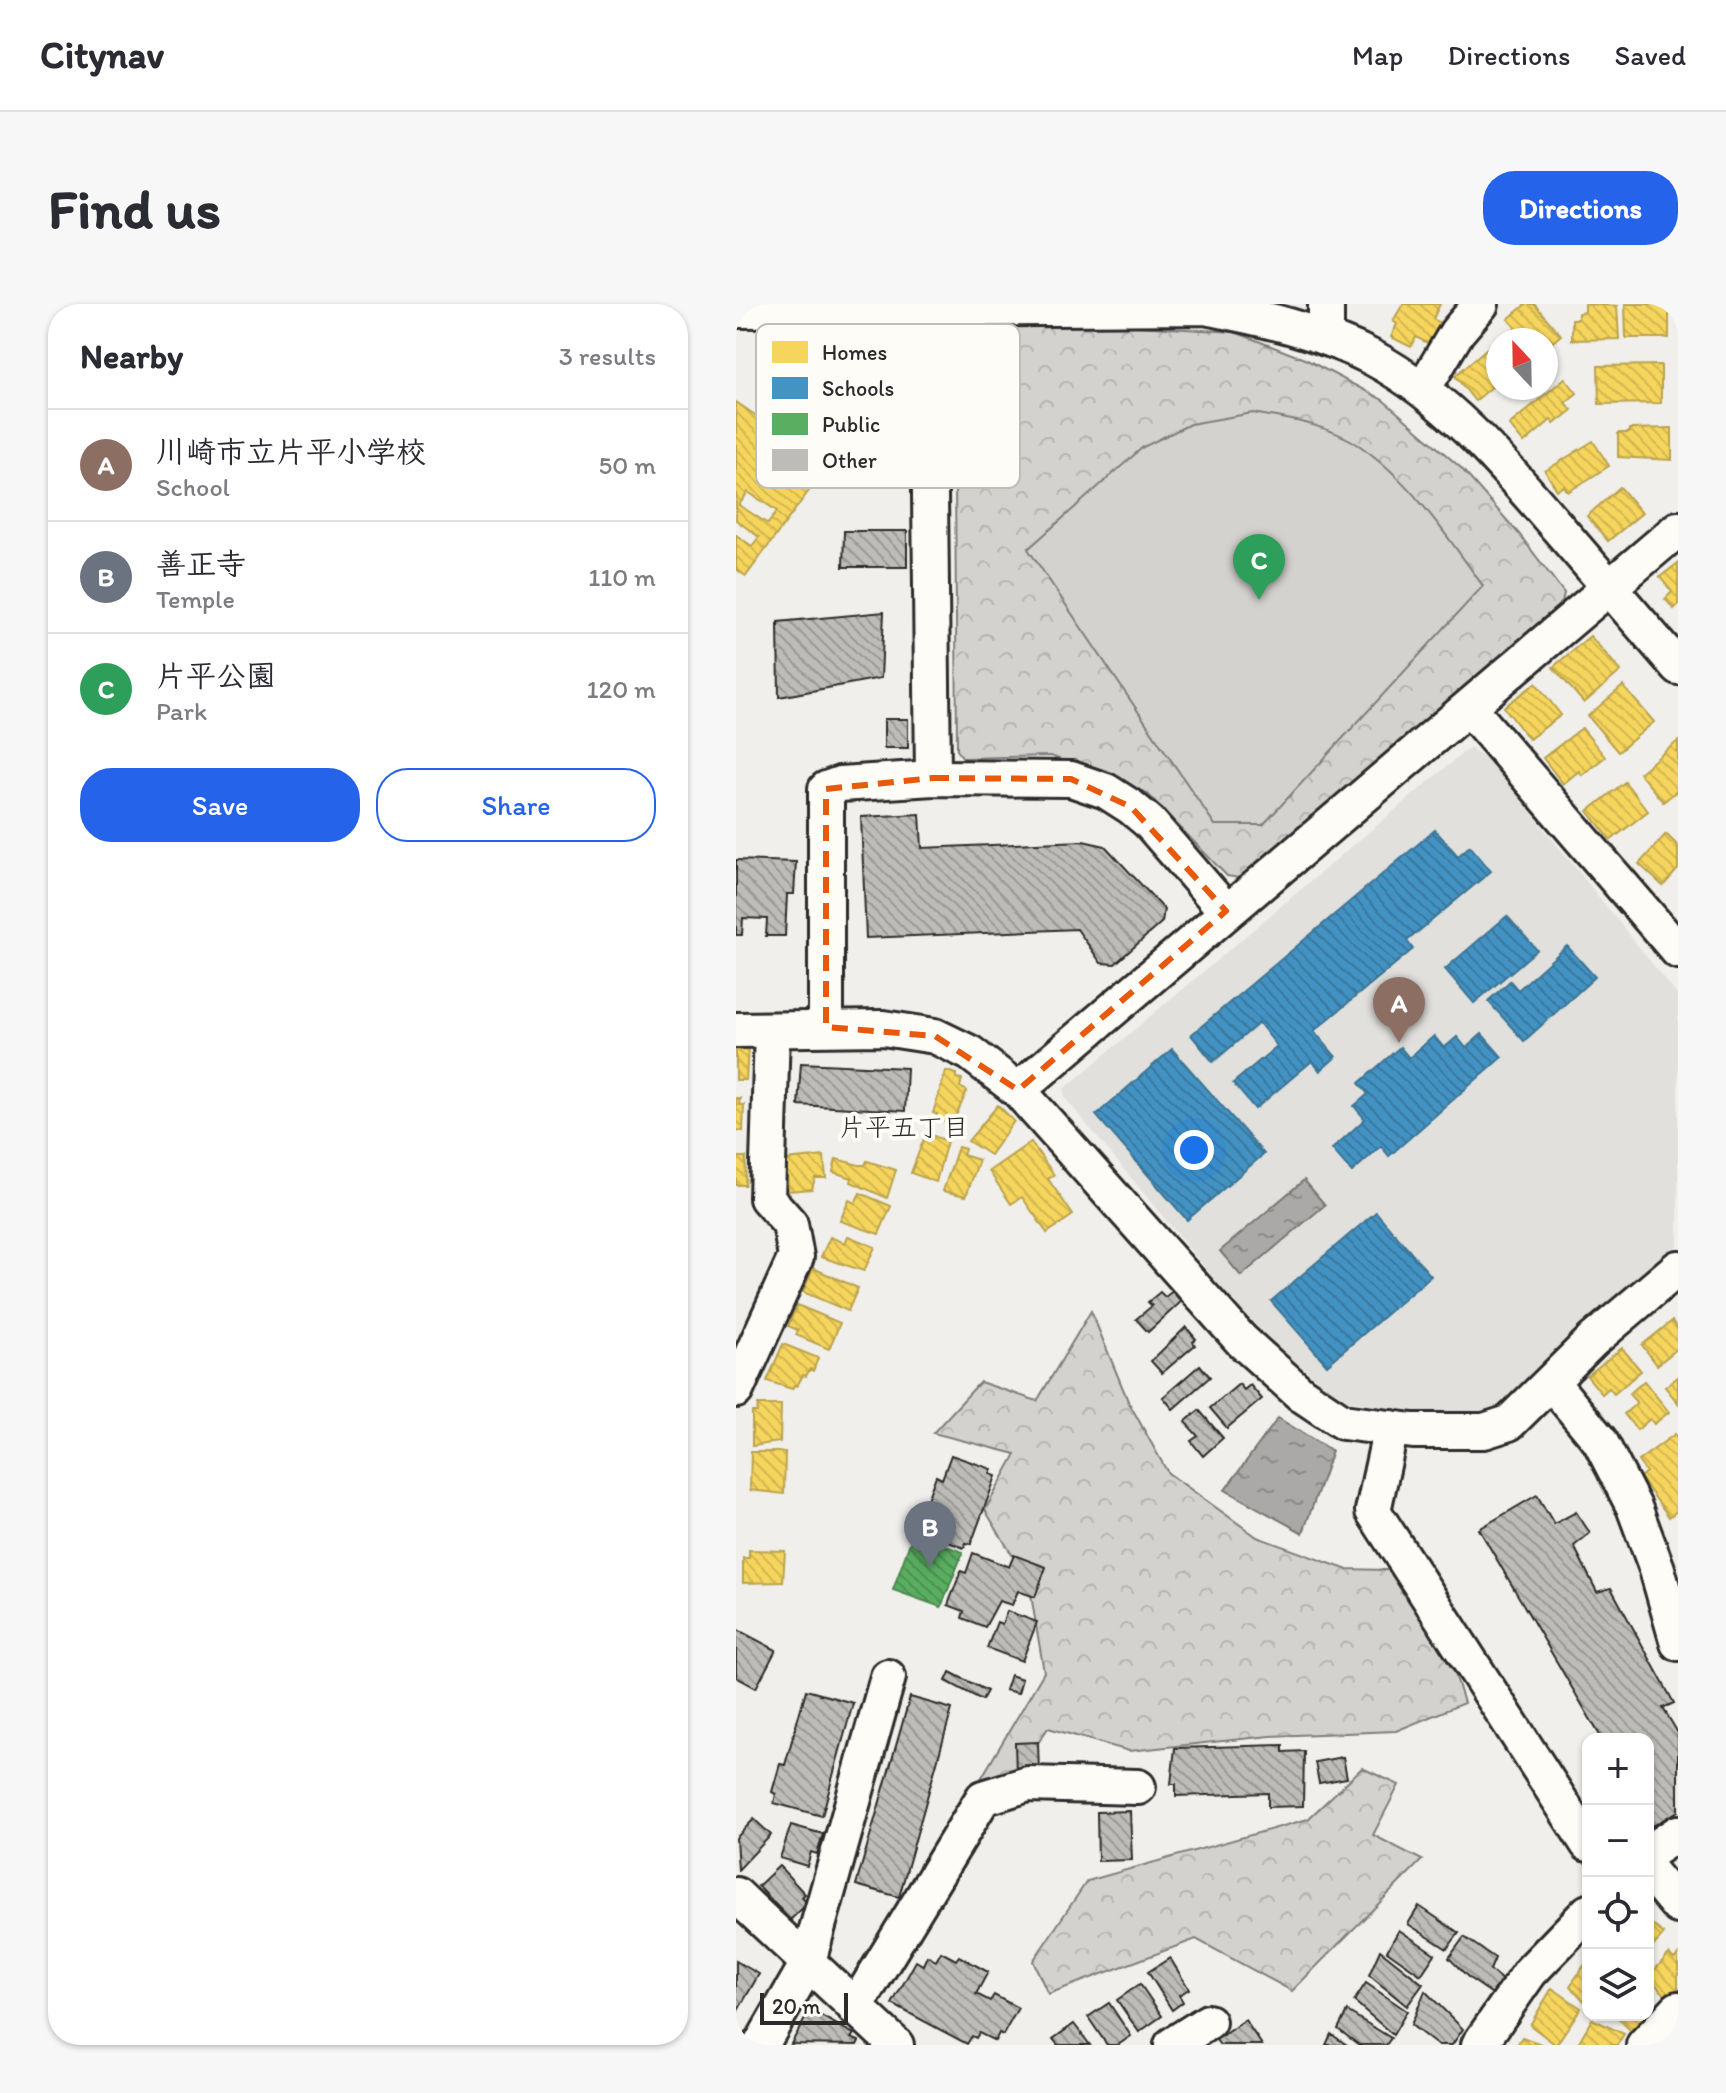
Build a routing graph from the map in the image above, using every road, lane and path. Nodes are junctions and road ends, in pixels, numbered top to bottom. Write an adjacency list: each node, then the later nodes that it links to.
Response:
1 (1326, 304): 5 (street)
2 (1481, 304): 6 (street)
3 (928, 306): 4 (street); 5 (street)
4 (736, 310)
5 (1326, 338): 6 (street)
6 (1423, 389): 9 (street)
7 (930, 488): 12 (street)
8 (1678, 529): 9 (street)
9 (1611, 589): 10 (street); 11 (street)
10 (1678, 667)
11 (1469, 708): 13 (street); 14 (street)
12 (933, 778): 13 (street); 15 (street)
13 (1226, 911): 18 (street)
14 (1673, 934)
15 (826, 1027): 17 (street); 18 (street)
16 (736, 1030): 17 (street)
17 (772, 1030): 21 (street)
18 (1018, 1090): 22 (street)
19 (1678, 1268): 20 (street)
20 (1552, 1383): 22 (street); 23 (street)
21 (736, 1390)
22 (1391, 1428): 28 (street)
23 (1668, 1563): 24 (street)
24 (1678, 1643)
25 (888, 1677): 34 (street)
26 (1138, 1787): 35 (street)
27 (1678, 1833): 29 (street)
28 (1582, 1835)
29 (1654, 1849)
30 (1654, 1877): 32 (street)
31 (736, 1895): 34 (street)
32 (1678, 1906)
33 (1582, 1918): 39 (street)
34 (807, 1965): 35 (street); 37 (street)
35 (855, 2008): 38 (street)
36 (1678, 2009): 40 (street)
37 (761, 2045)
38 (896, 2045)
39 (1479, 2045)
40 (1644, 2045)

